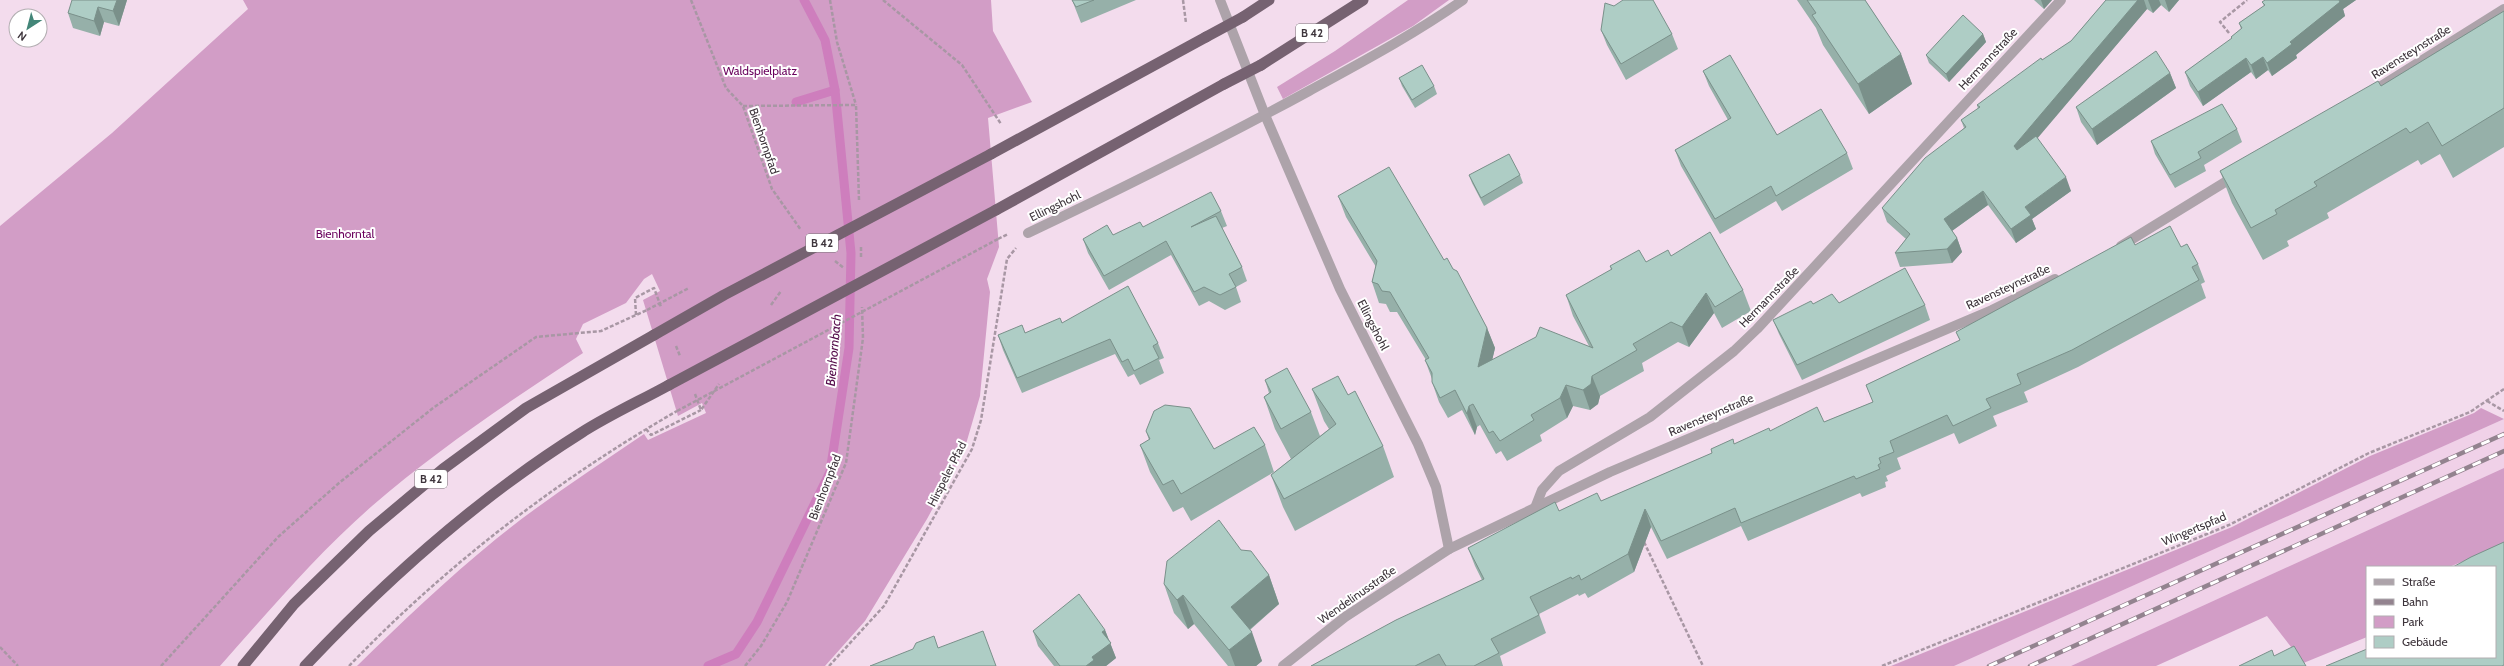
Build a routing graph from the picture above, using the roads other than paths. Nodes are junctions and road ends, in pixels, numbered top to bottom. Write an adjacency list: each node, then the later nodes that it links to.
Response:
1 (1220, 0): 8 (street, Ellingshohl)
2 (1270, 0): 15 (highway, B 42, bridge)
3 (1362, 0): 16 (highway, B 42, bridge)
4 (1463, 0): 8 (street, Ellingshohl)
5 (2061, 0): 13 (street, Hermannstraße)
6 (2504, 9): 7 (street, Ravensteynstraße)
7 (2363, 97)
8 (1265, 115): 10 (street, Ellingshohl); 14 (street, Ellingshohl)
9 (2242, 171): 11 (street)
10 (1028, 233)
11 (2115, 250)
12 (2067, 273): 13 (street, Ravensteynstraße)
13 (1535, 508): 14 (street)
14 (1449, 549): 17 (street, Wendelinusstraße)
15 (243, 666)
16 (305, 666)
17 (1283, 666)

